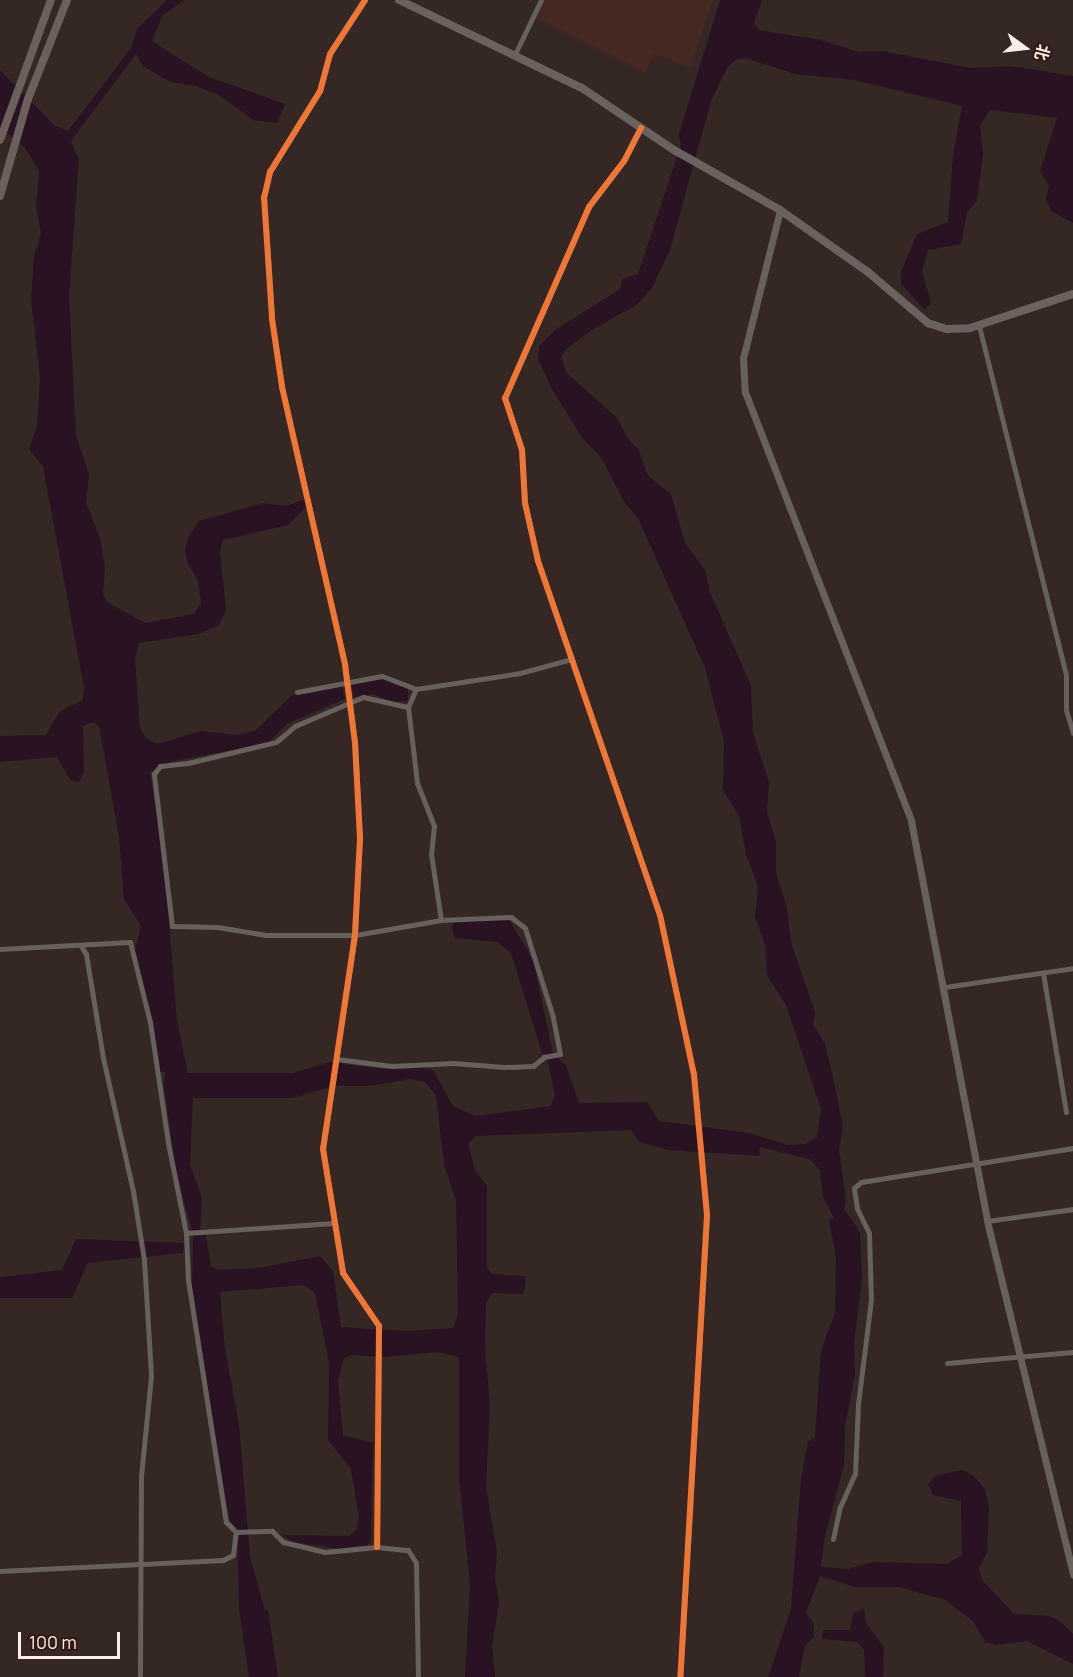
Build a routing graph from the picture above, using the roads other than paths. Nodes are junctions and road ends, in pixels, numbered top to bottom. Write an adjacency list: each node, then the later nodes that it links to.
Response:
1 (51, 0): 8 (main road)
2 (67, 0): 9 (main road)
3 (365, 0): 14 (street)
4 (399, 0): 6 (main road)
5 (541, 0): 6 (street)
6 (514, 54): 7 (main road)
7 (641, 128): 10 (main road); 13 (street)
8 (0, 140)
9 (0, 196)
10 (780, 210): 12 (main road); 26 (street)
11 (1073, 294): 12 (main road)
12 (979, 326): 19 (street)
13 (572, 659): 15 (street); 46 (street)
14 (347, 680): 15 (street); 16 (street); 17 (street)
15 (416, 689): 18 (street)
16 (297, 692)
17 (351, 701): 18 (street); 21 (street); 21 (street)
18 (408, 707): 20 (street)
19 (1073, 733)
20 (441, 920): 21 (street); 27 (street)
21 (355, 935): 27 (street)
22 (81, 946): 23 (street); 34 (street); 41 (street)
23 (0, 950)
24 (1073, 968): 25 (street)
25 (1043, 972): 26 (street); 28 (street)
26 (945, 987): 30 (street)
27 (337, 1060): 33 (street)
28 (1066, 1112)
29 (1073, 1148): 30 (street)
30 (975, 1163): 32 (street); 39 (street)
31 (1073, 1209): 32 (street)
32 (987, 1221): 36 (street)
33 (334, 1223): 34 (street); 40 (street)
34 (188, 1233): 38 (street)
35 (1073, 1352): 36 (street)
36 (1020, 1356): 37 (street); 43 (street)
37 (947, 1363)
38 (235, 1532): 40 (street); 41 (street)
39 (833, 1539)
40 (377, 1547): 45 (street)
41 (140, 1564): 42 (street); 44 (street)
42 (0, 1571)
43 (1073, 1575)
44 (140, 1677)
45 (418, 1677)
46 (680, 1677)

